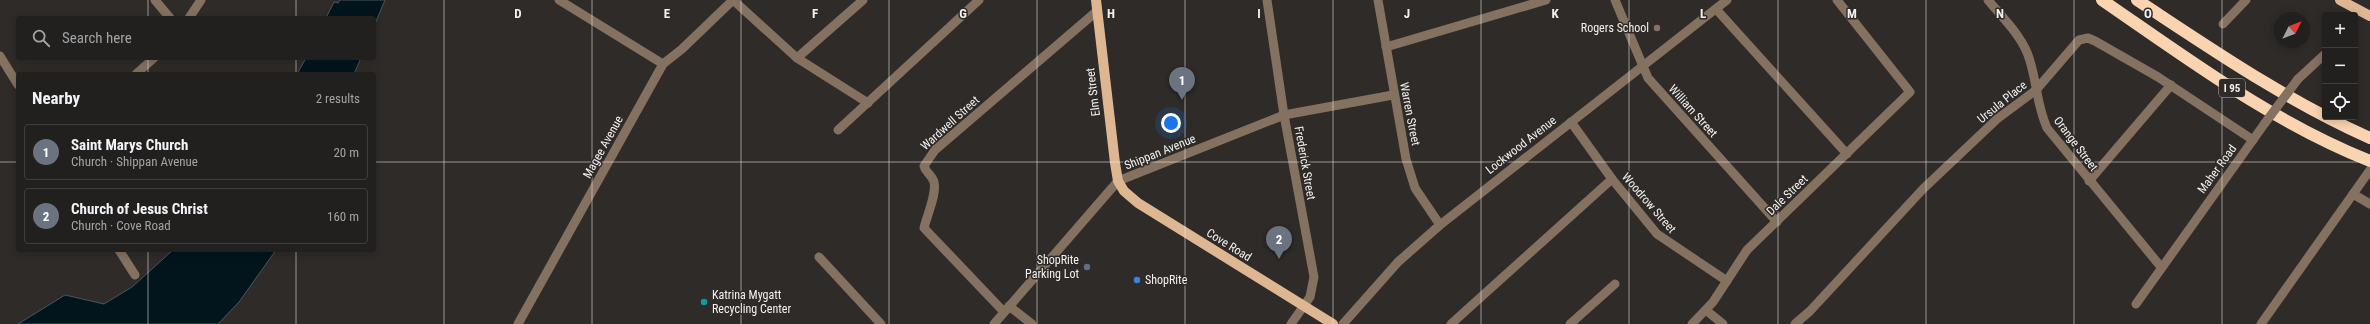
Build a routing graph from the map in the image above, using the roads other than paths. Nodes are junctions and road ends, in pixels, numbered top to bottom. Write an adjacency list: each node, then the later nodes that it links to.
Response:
1 (155, 0): 23 (street)
2 (201, 0): 24 (street)
3 (559, 0): 32 (street)
4 (733, 0): 30 (street); 32 (street, Magee Avenue)
5 (863, 0): 30 (street)
6 (979, 0): 39 (street)
7 (1096, 0): 20 (main road, Elm Street)
8 (1267, 0): 40 (street, Frederick Street)
9 (1378, 0): 27 (street, Warren Street)
10 (1546, 0): 27 (street)
11 (1615, 0): 33 (street, William Street)
12 (1727, 0): 19 (street, Lockwood Avenue)
13 (1837, 0): 49 (street, Dale Street)
14 (1988, 0): 37 (street, Orange Street)
15 (2102, 0): 50 (highway, I 95)
16 (2137, 0): 41 (highway, I 95)
17 (2246, 0): 26 (street)
18 (2340, 0): 21 (main road)
19 (1716, 8): 33 (street, Lockwood Avenue); 49 (street)
20 (1097, 12): 52 (main road, Elm Street); 66 (street, Wardwell Street)
21 (2354, 12)
22 (2358, 13): 25 (main road)
23 (168, 16)
24 (190, 16)
25 (2370, 16)
26 (2223, 24)
27 (1386, 47): 38 (street, Warren Street)
28 (0, 56): 35 (street)
29 (2322, 57): 48 (street, Maher Road, bridge)
30 (797, 58): 39 (street)
31 (152, 60): 34 (street)
32 (663, 64): 68 (street, Magee Avenue)
33 (1642, 67): 44 (street, Lockwood Avenue); 56 (street, William Street)
34 (138, 72)
35 (16, 82)
36 (2171, 85): 37 (street, Ursula Place); 48 (street, Ursula Place); 53 (street)
37 (2036, 90): 53 (street, Orange Street); 79 (street, Ursula Place)
38 (1393, 95): 40 (street, Shippan Avenue); 57 (street, Warren Street)
39 (868, 103): 45 (street)
40 (1284, 115): 52 (street, Shippan Avenue); 65 (street, Frederick Street)
41 (2322, 115)
42 (2332, 120): 47 (highway, I 95)
43 (2336, 120): 46 (highway)
44 (1571, 122): 51 (street, Woodrow Street); 57 (street, Lockwood Avenue)
45 (838, 130)
46 (2370, 131)
47 (2370, 138)
48 (2253, 140): 60 (street, Maher Road)
49 (1847, 154): 56 (street, Dale Street)
50 (2369, 168): 54 (street)
51 (1612, 179): 62 (street, Woodrow Street); 75 (street)
52 (1118, 181): 65 (main road, Cove Road); 66 (street, Shippan Avenue)
53 (2089, 181): 60 (street, Orange Street)
54 (2353, 194): 55 (street); 80 (street)
55 (2370, 204)
56 (1777, 222): 62 (street, Dale Street)
57 (1440, 225): 74 (street, Lockwood Avenue)
58 (120, 252): 61 (street)
59 (819, 256): 69 (street)
60 (2161, 267): 64 (street, Maher Road)
61 (135, 275)
62 (1727, 281): 67 (street, Dale Street)
63 (1615, 284): 76 (street)
64 (2136, 304)
65 (1305, 306): 72 (street, Frederick Street); 73 (main road, Cove Road)
66 (1006, 309): 70 (street, Shippan Avenue); 71 (street, Wardwell Street)
67 (1707, 311): 77 (street, Dale Street); 78 (street)
68 (518, 324)
69 (880, 324)
70 (994, 324)
71 (1032, 324)
72 (1291, 324)
73 (1333, 324)
74 (1343, 324)
75 (1451, 324)
76 (1570, 324)
77 (1692, 324)
78 (1723, 324)
79 (1795, 324)
80 (2261, 324)

